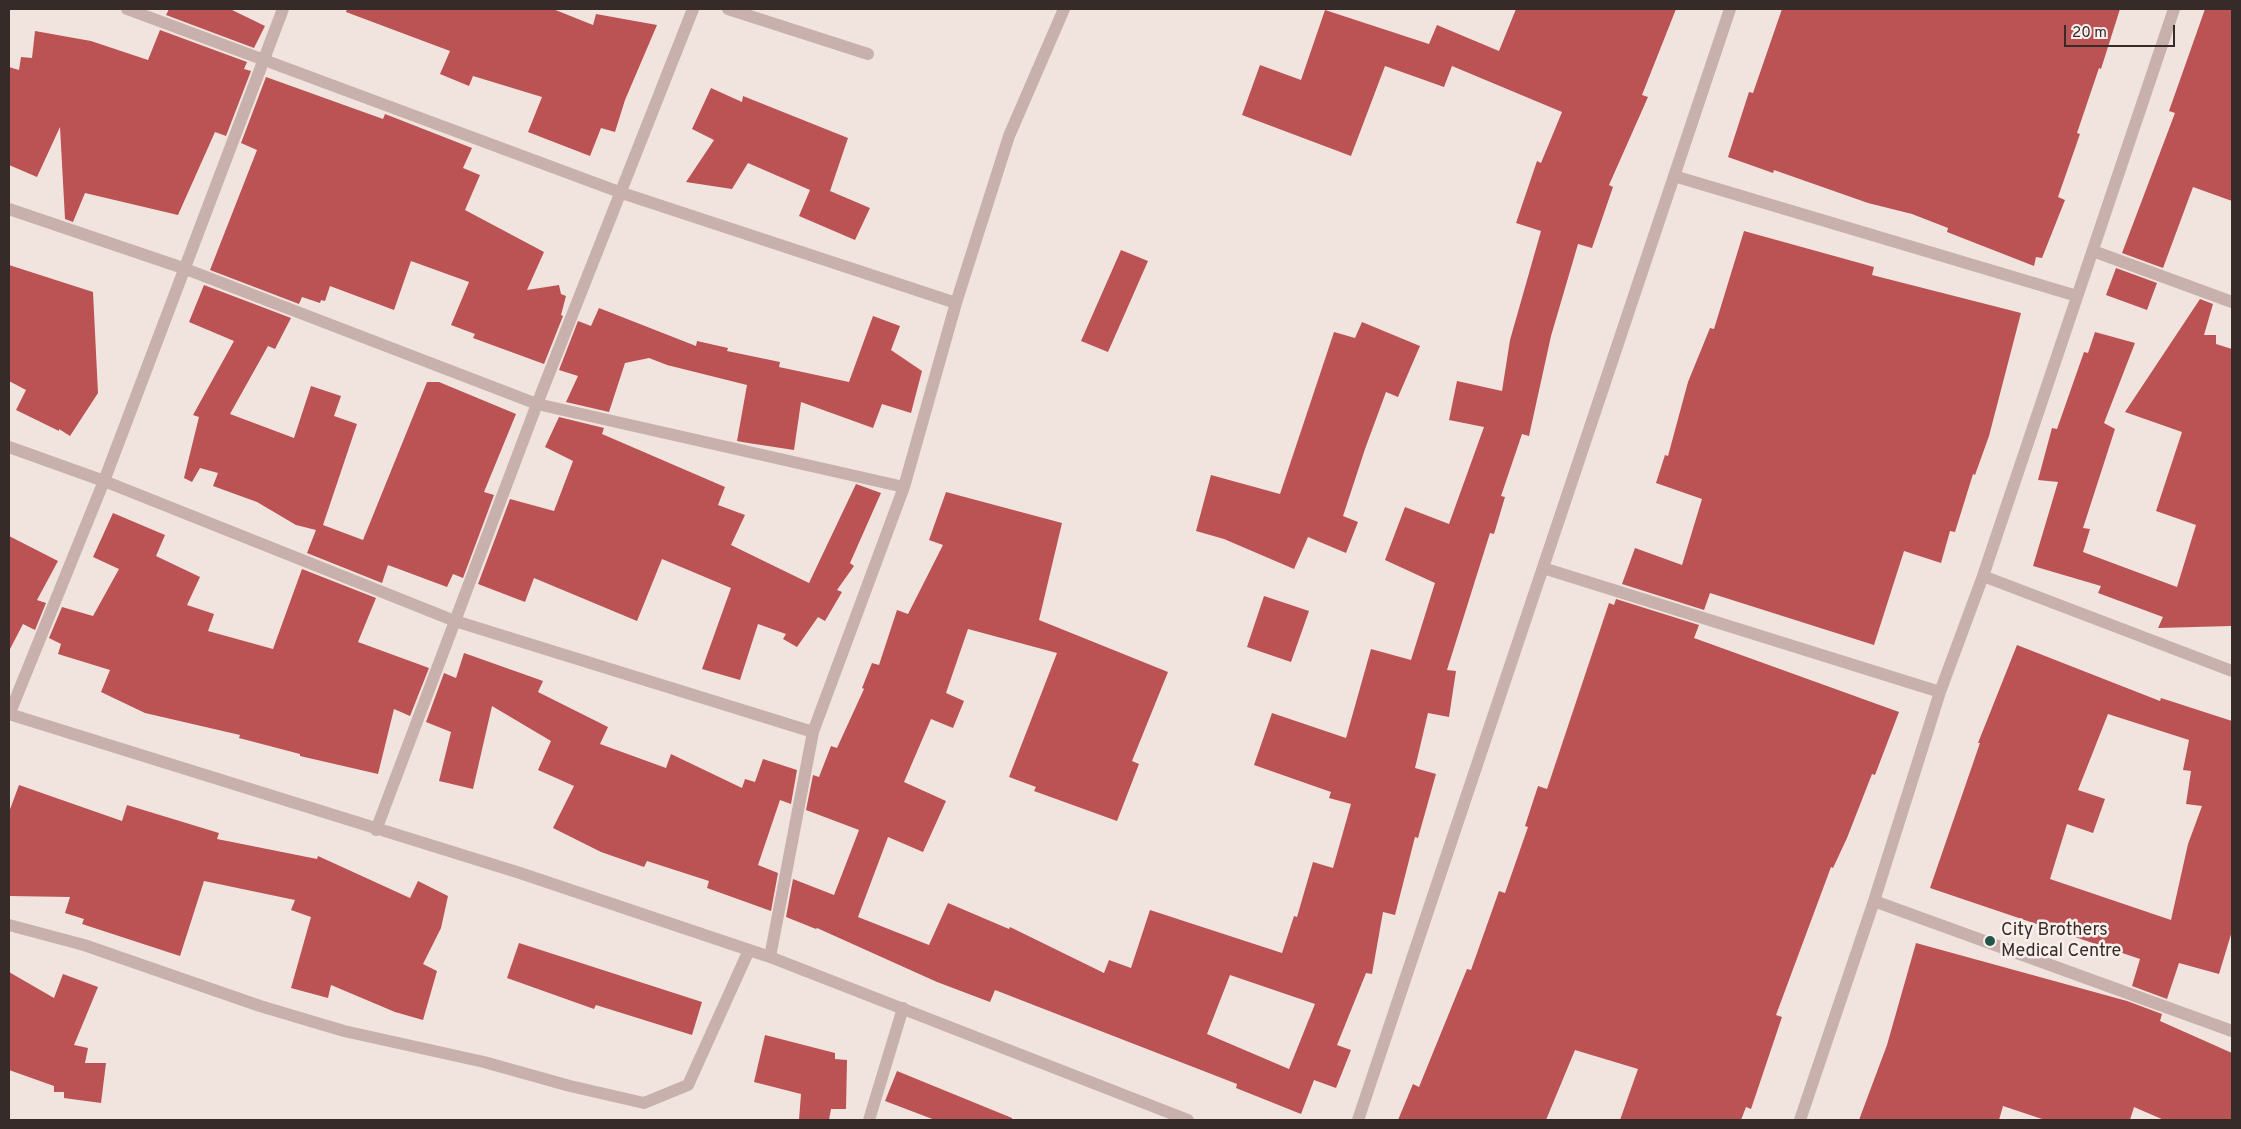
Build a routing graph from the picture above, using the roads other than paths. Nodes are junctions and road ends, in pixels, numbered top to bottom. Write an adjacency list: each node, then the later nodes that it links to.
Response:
1 (127, 9): 9 (street)
2 (283, 9): 9 (street)
3 (693, 9): 11 (street)
4 (728, 9): 8 (street)
5 (1064, 9): 17 (street)
6 (1730, 9): 10 (street)
7 (2174, 9): 13 (street)
8 (868, 54)
9 (264, 59): 11 (street); 14 (street)
10 (1674, 176): 15 (street); 22 (street)
11 (622, 193): 17 (street); 18 (street)
12 (9, 209): 14 (street)
13 (2093, 251): 15 (street); 16 (street)
14 (184, 268): 18 (street); 20 (street)
15 (2077, 296): 23 (street)
16 (2232, 302)
17 (956, 303): 21 (street)
18 (537, 404): 21 (street); 24 (street)
19 (9, 447): 20 (street)
20 (104, 481): 24 (street); 27 (street)
21 (904, 488): 28 (street)
22 (1543, 568): 26 (street); 38 (street)
23 (1983, 576): 25 (street); 26 (street)
24 (455, 621): 28 (street); 29 (street)
25 (2232, 671)
26 (1940, 692): 30 (street)
27 (9, 714): 29 (street)
28 (813, 732): 33 (street)
29 (376, 830): 32 (street)
30 (1874, 901): 35 (street); 39 (street)
31 (9, 925): 32 (street)
32 (749, 950): 33 (street)
33 (770, 956): 34 (street)
34 (902, 1008): 36 (street); 37 (street)
35 (2232, 1031)
36 (869, 1120)
37 (1188, 1120)
38 (1358, 1120)
39 (1800, 1120)

